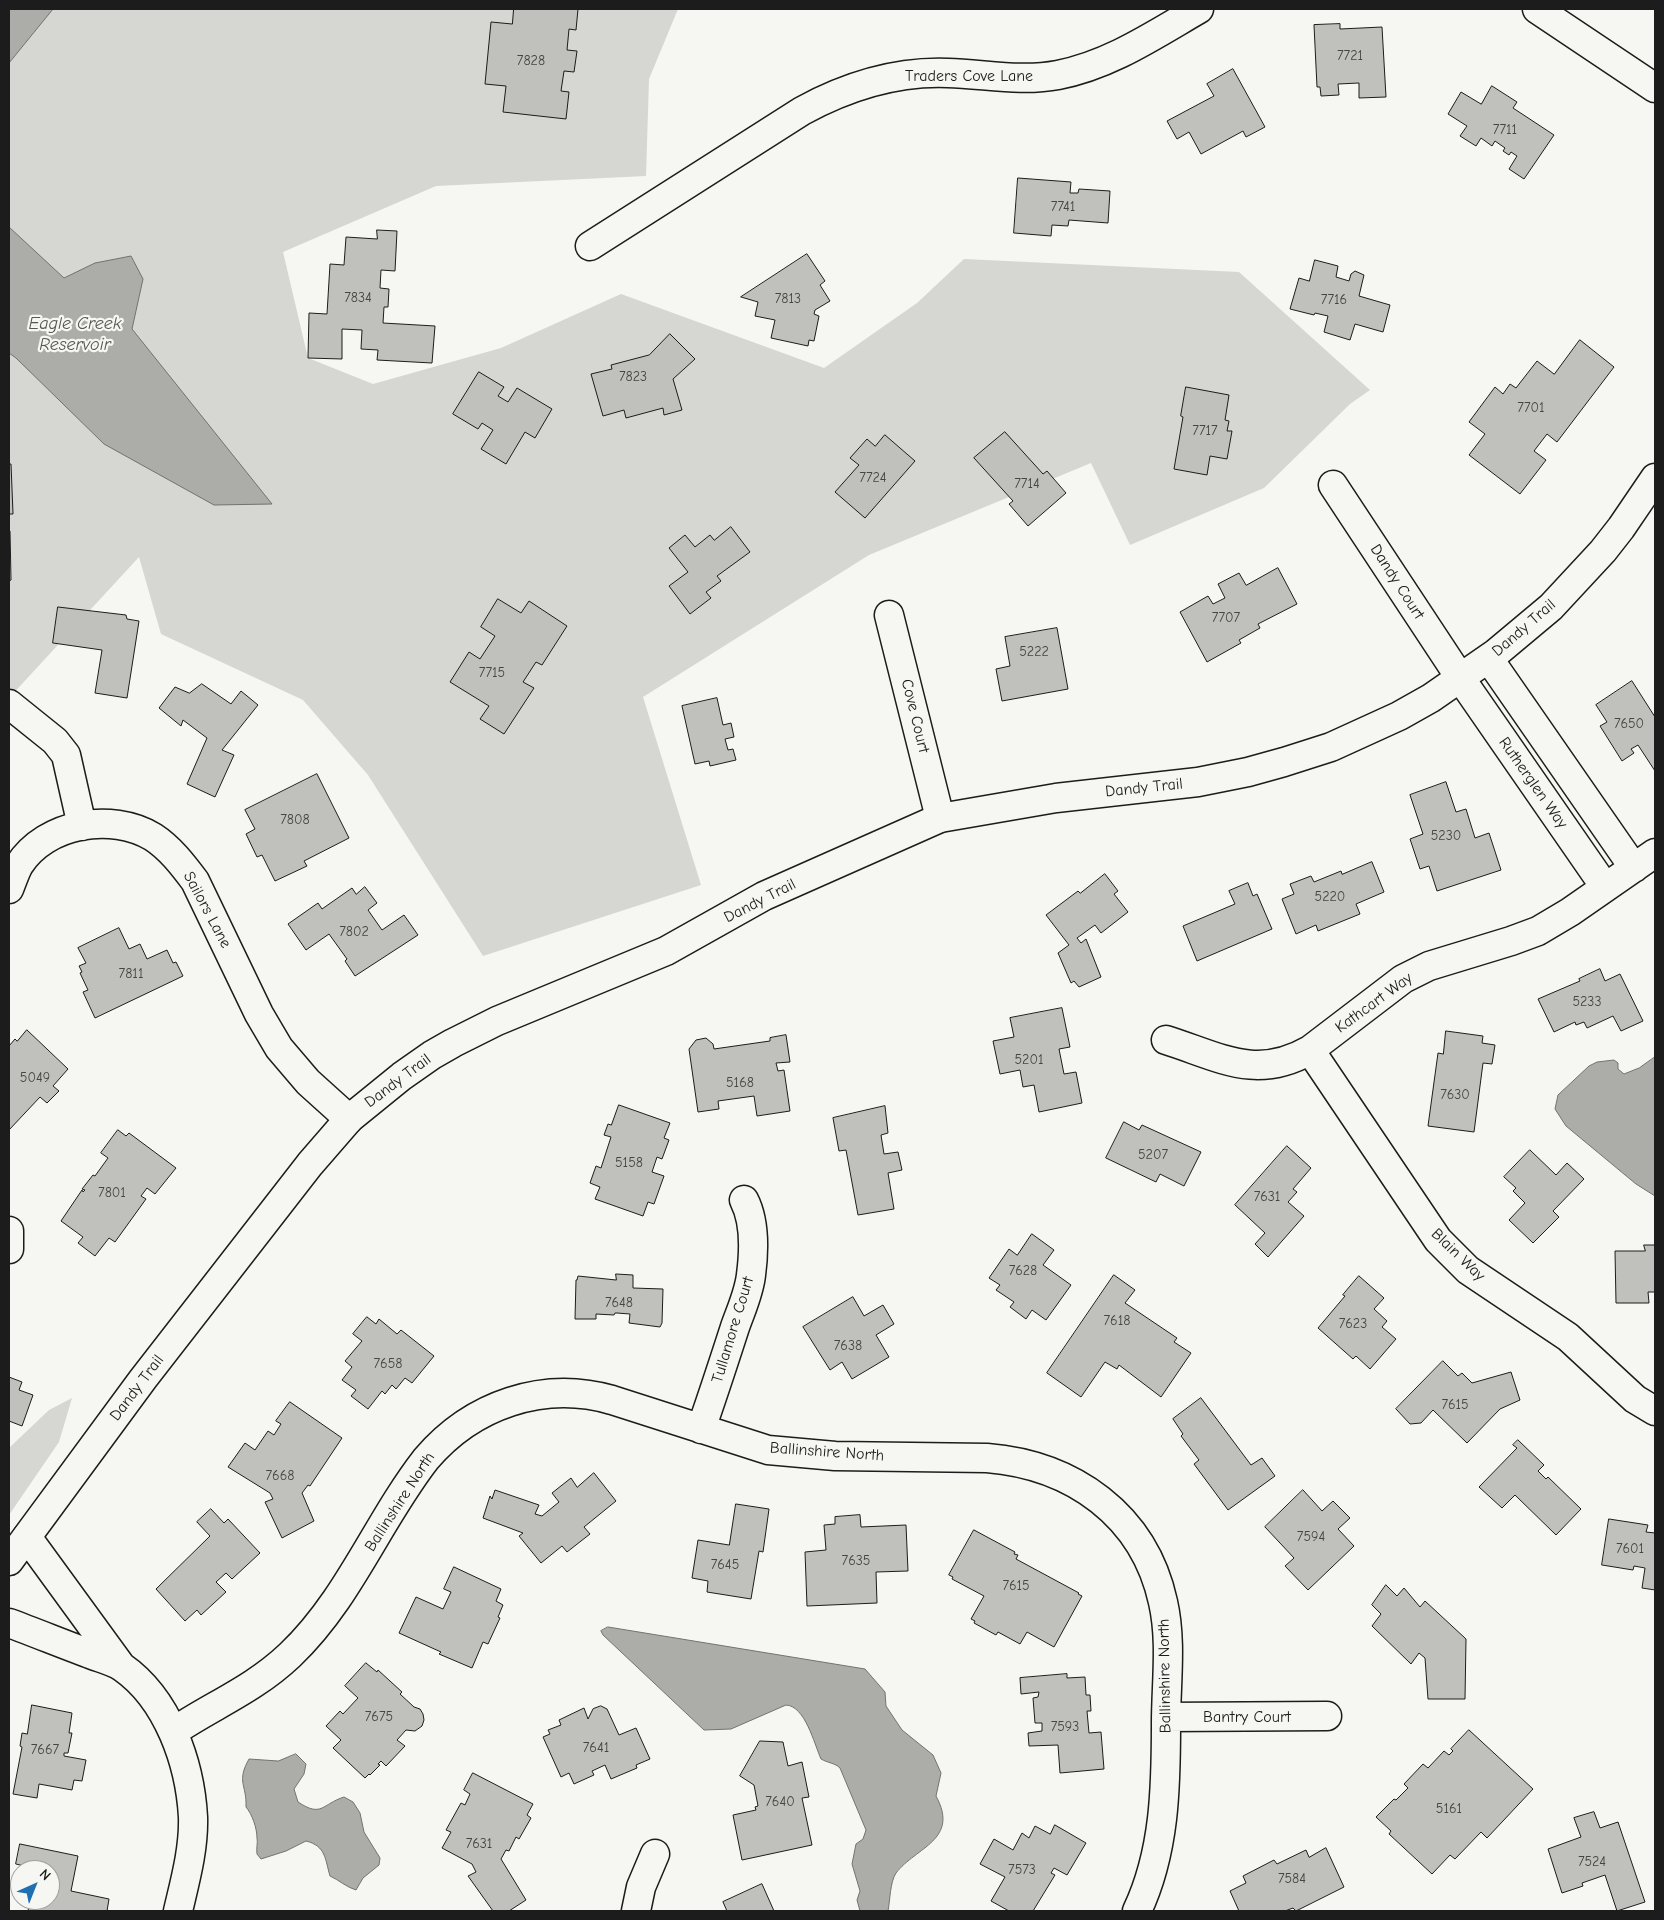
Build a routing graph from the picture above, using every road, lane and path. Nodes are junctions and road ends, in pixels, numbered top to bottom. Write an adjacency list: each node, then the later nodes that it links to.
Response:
1 (1199, 9): 4 (street, Traders Cove Lane)
2 (1537, 9): 3 (street)
3 (1655, 88)
4 (590, 246)
5 (1655, 478): 8 (street, Dandy Trail)
6 (1334, 484): 9 (street, Dandy Court)
7 (889, 615): 11 (street, Cove Court)
8 (1489, 659): 9 (street, Dandy Trail); 13 (street)
9 (1461, 678): 11 (street, Dandy Trail); 14 (street, Rutherglen Way)
10 (9, 704): 12 (street)
11 (940, 818): 18 (street, Dandy Trail)
12 (82, 826): 15 (street, Sailors Lane); 18 (street, Sailors Lane)
13 (1645, 861): 14 (street, Kathcart Way)
14 (1605, 887): 17 (street, Kathcart Way)
15 (9, 889)
16 (1166, 1040): 17 (street, Kathcart Way)
17 (1310, 1050): 22 (street, Blain Way)
18 (349, 1119): 24 (street, Dandy Trail)
19 (744, 1200): 23 (street, Tullamore Court)
20 (9, 1231): 21 (street)
21 (9, 1249)
22 (1655, 1411)
23 (702, 1429): 29 (street, Ballinshire North); 30 (street, Ballinshire North)
24 (27, 1537): 25 (street, Dandy Trail); 27 (street)
25 (9, 1561)
26 (9, 1623): 27 (street)
27 (121, 1666): 30 (street)
28 (1327, 1716): 29 (street, Bantry Court)
29 (1166, 1717): 34 (street, Ballinshire North)
30 (173, 1732): 32 (street)
31 (655, 1854): 33 (street)
32 (178, 1911)
33 (636, 1911)
34 (1137, 1911)

